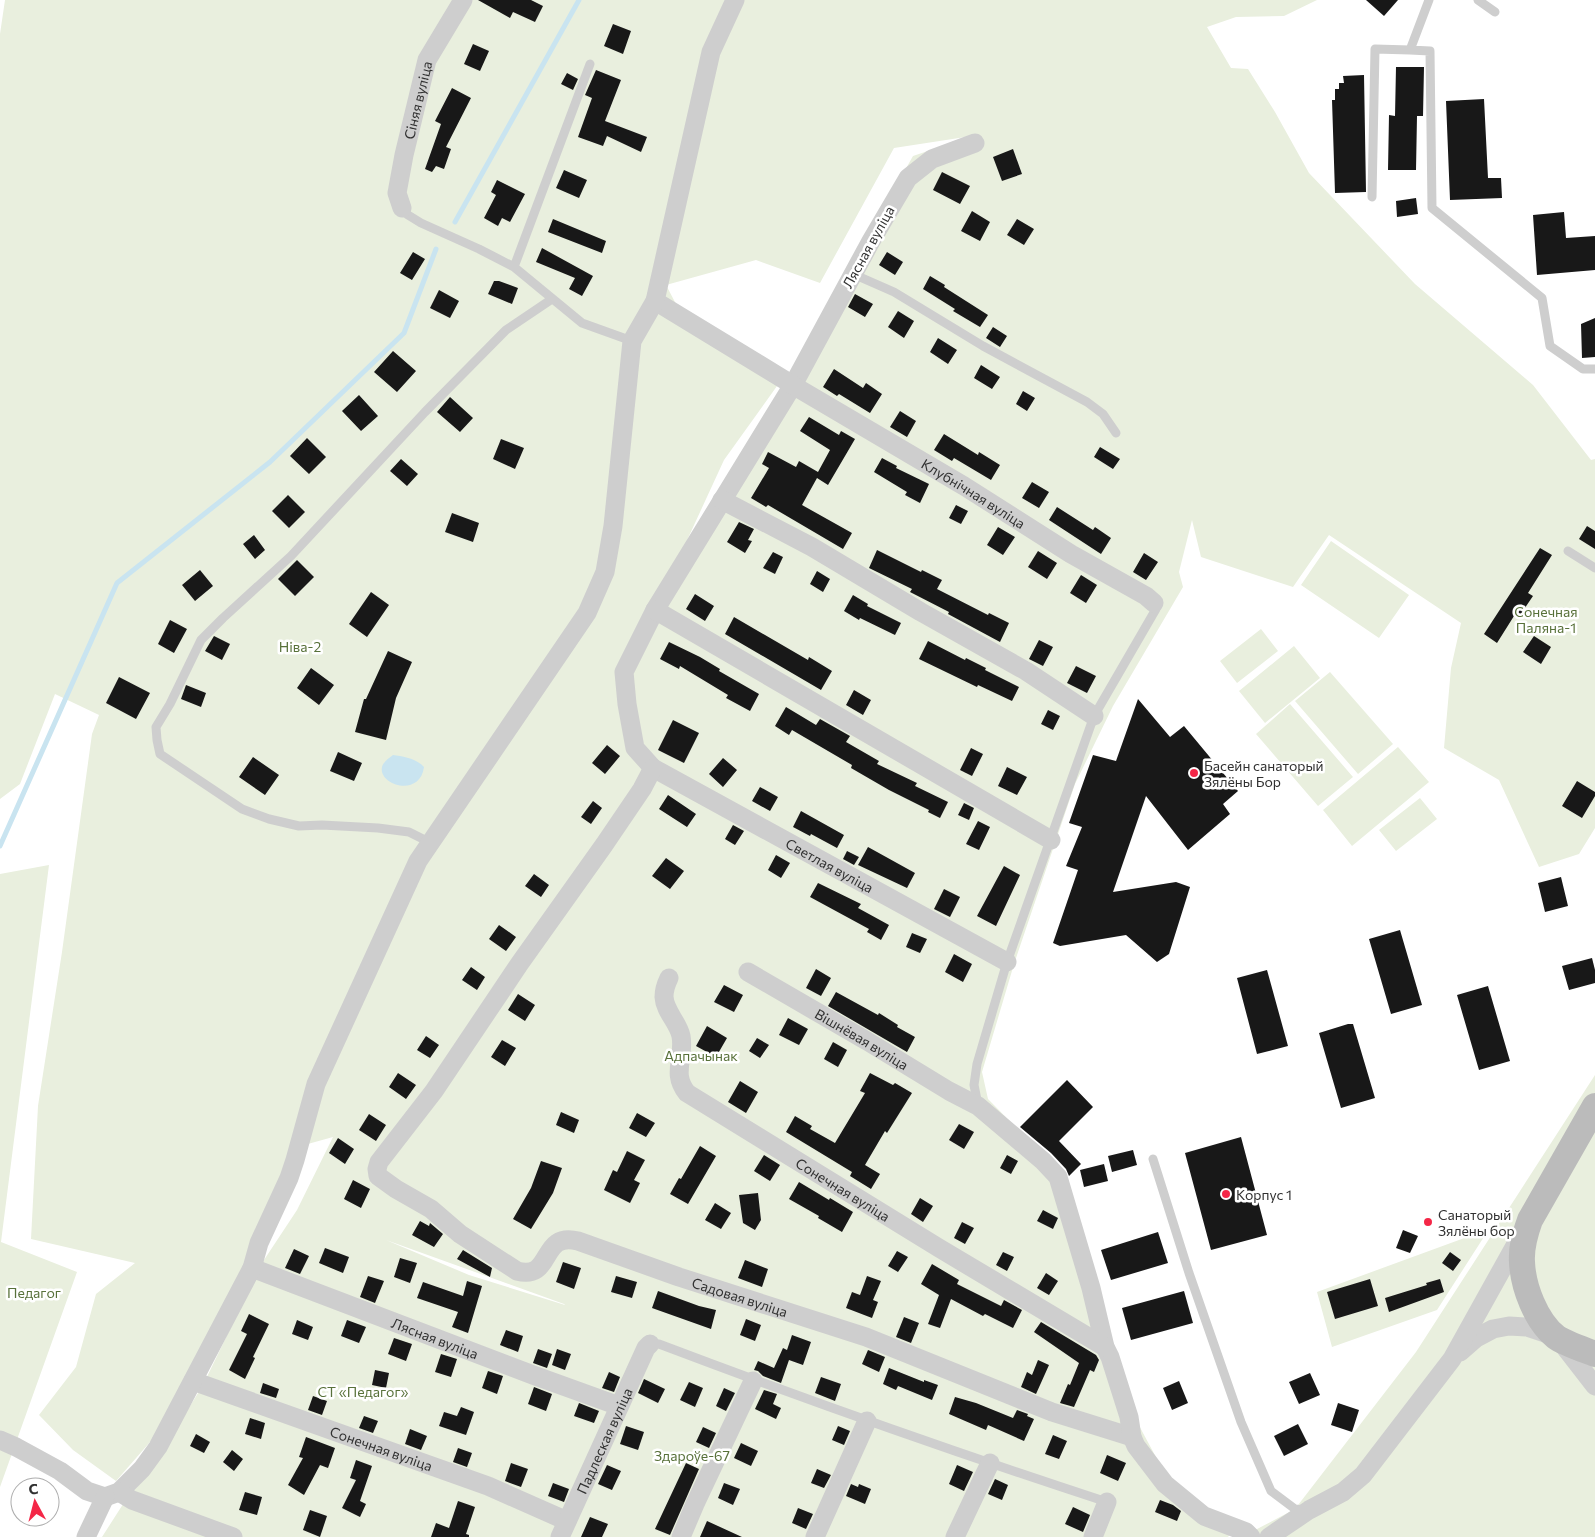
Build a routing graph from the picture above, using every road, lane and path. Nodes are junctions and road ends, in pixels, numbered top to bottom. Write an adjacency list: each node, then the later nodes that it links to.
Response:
1 (463, 0): 10 (street, Сіняя вуліца)
2 (735, 0): 14 (street)
3 (1429, 0): 6 (lane)
4 (1478, 0): 5 (lane)
5 (1495, 12)
6 (1410, 50): 9 (lane); 16 (lane)
7 (590, 64): 11 (lane)
8 (975, 143): 12 (street, Лясная вуліца)
9 (1372, 196)
10 (402, 208): 11 (lane)
11 (514, 267): 13 (lane)
12 (853, 274): 17 (street, Лясная вуліца); 18 (lane)
13 (552, 299): 15 (lane); 27 (lane)
14 (655, 301): 15 (street); 17 (street, Клубнічная вуліца)
15 (632, 341): 27 (street)
16 (1595, 369)
17 (793, 385): 19 (street, Лясная вуліца); 22 (street, Клубнічная вуліца)
18 (1116, 433)
19 (722, 500): 23 (street, Лясная вуліца); 24 (street)
20 (1568, 551): 21 (lane)
21 (1595, 568)
22 (1154, 603): 24 (lane)
23 (655, 610): 25 (street, Светлая вуліца); 26 (street)
24 (1094, 716): 26 (lane)
25 (653, 768): 28 (street, Светлая вуліца); 46 (street, Садовая вуліца)
26 (1051, 840): 28 (lane)
27 (431, 843): 35 (street)
28 (1007, 962): 31 (lane)
29 (748, 972): 31 (street, Вішнёвая вуліца)
30 (669, 978): 38 (street, Сонечная вуліца)
31 (978, 1106): 38 (street, Вішнёвая вуліца)
32 (1595, 1106): 34 (street)
33 (1153, 1159): 51 (lane)
34 (1530, 1220): 36 (street); 40 (street)
35 (252, 1268): 41 (street); 44 (street, Лясная вуліца)
36 (1557, 1337): 39 (street); 40 (street); 43 (street)
37 (650, 1344): 42 (lane); 44 (street, Падлеская вуліца)
38 (1106, 1348): 46 (street, Вішнёвая вуліца)
39 (1595, 1354)
40 (1452, 1359): 51 (street)
41 (193, 1381): 49 (street); 52 (street, Сонечная вуліца)
42 (753, 1381): 45 (lane); 55 (street)
43 (1595, 1386)
44 (619, 1406): 52 (street, Падлеская вуліца)
45 (867, 1421): 48 (lane); 56 (street)
46 (1132, 1437): 59 (street)
47 (0, 1440): 49 (street)
48 (990, 1464): 50 (lane); 57 (street)
49 (112, 1494): 53 (street); 54 (street)
50 (1108, 1502): 58 (street)
51 (1309, 1510): 60 (street)
52 (564, 1529)
53 (86, 1537)
54 (232, 1537)
55 (681, 1537)
56 (815, 1537)
57 (955, 1537)
58 (1093, 1537)
59 (1251, 1537)
60 (1269, 1537)

